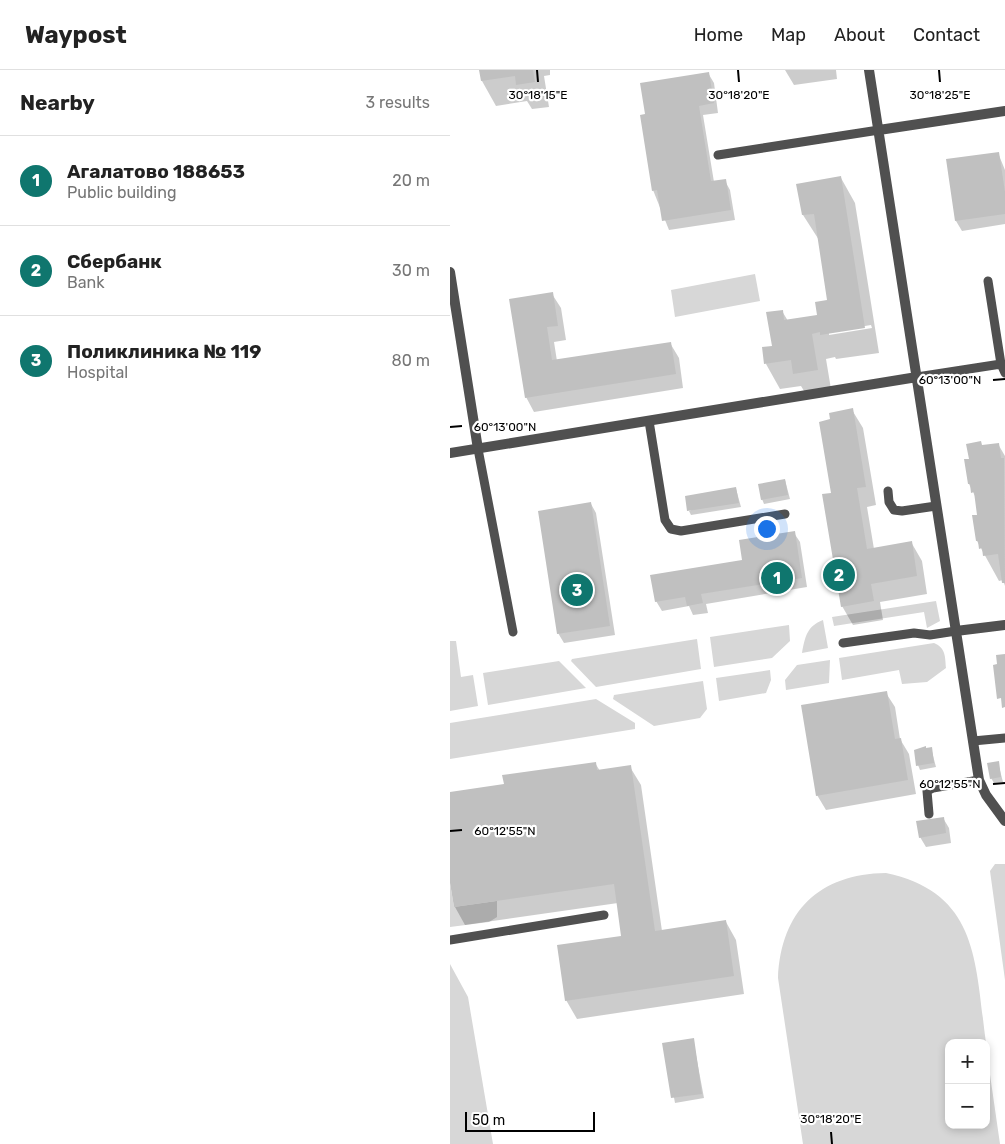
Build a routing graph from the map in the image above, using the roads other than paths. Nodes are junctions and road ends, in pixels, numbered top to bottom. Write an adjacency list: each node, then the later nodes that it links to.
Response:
1 (869, 70): 3 (street)
2 (1005, 110): 3 (street)
3 (879, 130): 4 (lane); 8 (street)
4 (718, 155)
5 (450, 272): 10 (street)
6 (988, 281): 7 (lane)
7 (1003, 368): 8 (lane)
8 (916, 377): 9 (street); 13 (street)
9 (649, 421): 10 (street); 14 (lane)
10 (478, 449): 11 (street); 17 (lane)
11 (450, 453)
12 (888, 492): 13 (lane)
13 (936, 506): 16 (street)
14 (785, 514)
15 (1005, 625): 16 (street)
16 (956, 631): 18 (lane); 20 (street)
17 (513, 632)
18 (843, 643)
19 (1005, 738): 20 (lane)
20 (973, 741): 21 (street)
21 (979, 780): 22 (lane); 23 (street)
22 (929, 814)
23 (1005, 821)
24 (604, 915): 25 (lane)
25 (450, 940)

